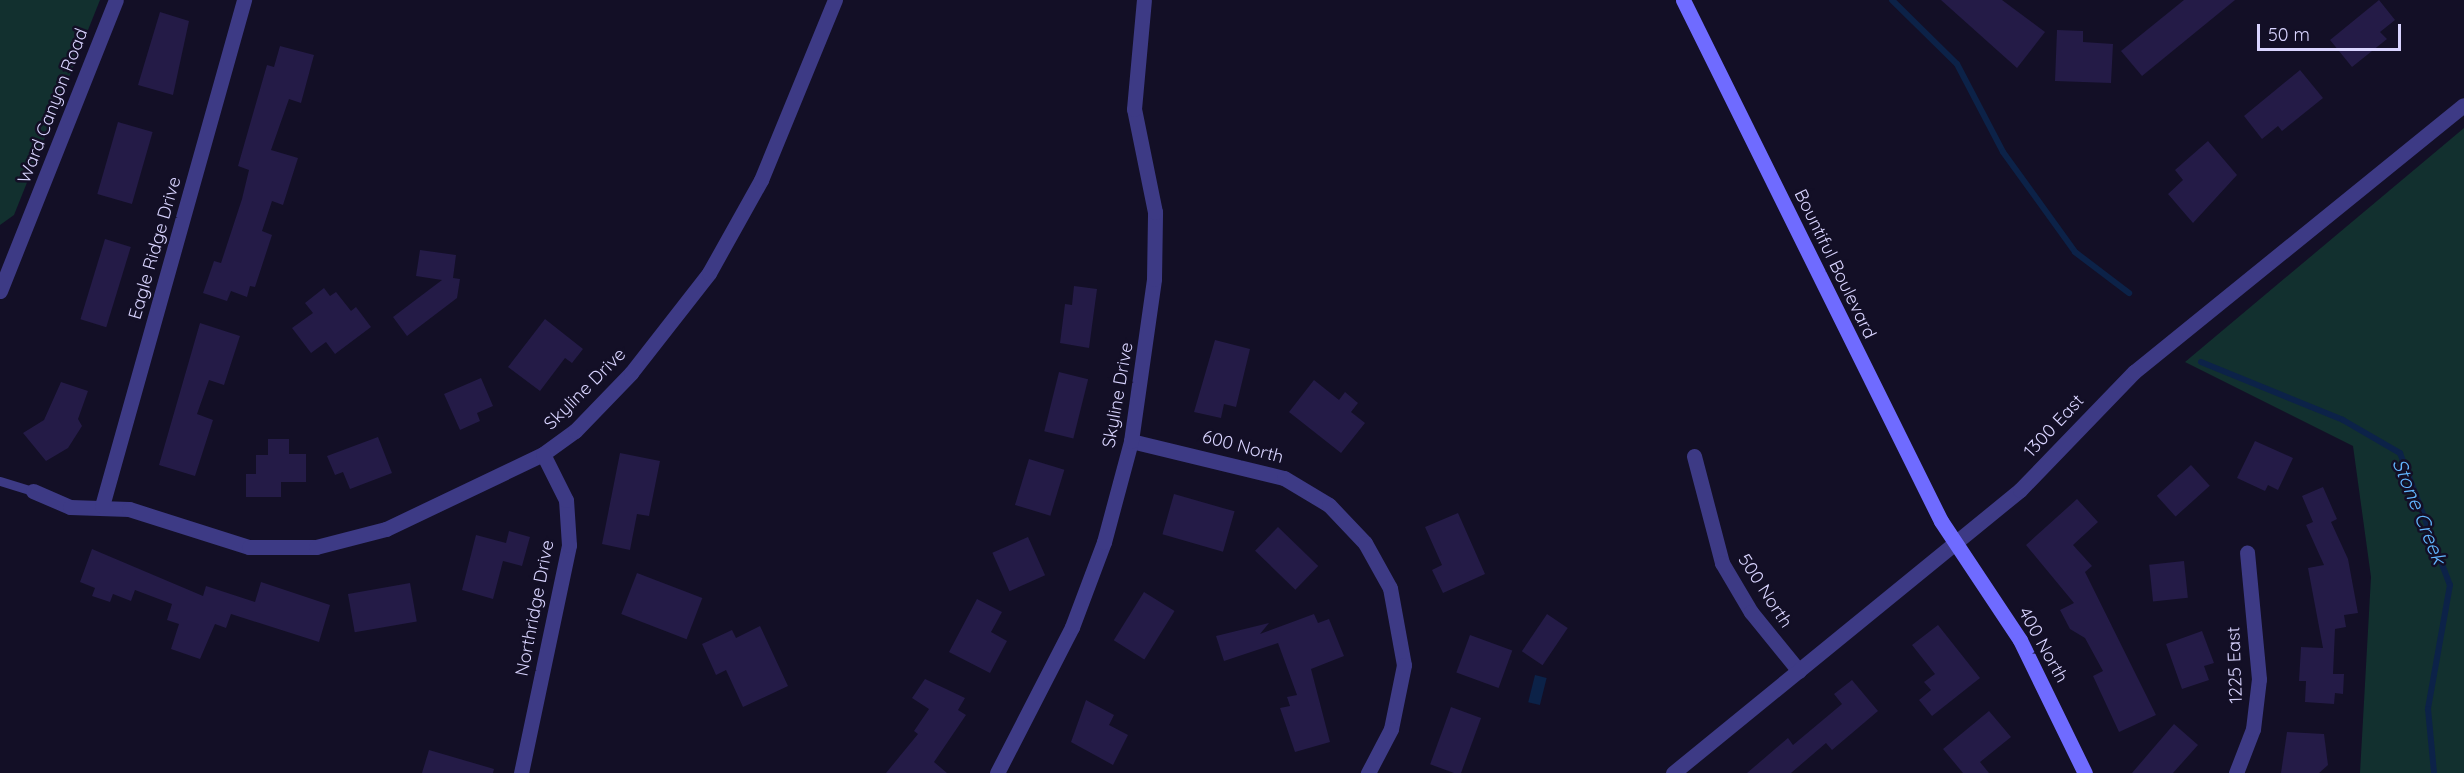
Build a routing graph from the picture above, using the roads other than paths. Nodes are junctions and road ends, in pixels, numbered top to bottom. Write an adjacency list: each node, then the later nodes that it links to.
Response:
1 (116, 0): 7 (street, Ward Canyon Road)
2 (244, 0): 13 (street, Eagle Ridge Drive)
3 (835, 0): 9 (street, Skyline Drive)
4 (1144, 0): 8 (street, Skyline Drive)
5 (1683, 0): 14 (main road, Bountiful Boulevard)
6 (2464, 105): 14 (street, 1300 East)
7 (0, 291)
8 (1131, 441): 18 (street, Skyline Drive); 19 (street, 600 North)
9 (543, 454): 13 (street, Skyline Drive); 17 (street, Northridge Drive)
10 (1694, 456): 16 (street, 500 North)
11 (0, 481): 12 (lane)
12 (33, 490): 13 (street, Skyline Drive)
13 (102, 506)
14 (1954, 544): 16 (street, 1300 East); 21 (main road, 400 North)
15 (2247, 553): 22 (street, 1225 East)
16 (1799, 671): 20 (street, 1300 East)
17 (521, 773)
18 (997, 773)
19 (1368, 773)
20 (1672, 773)
21 (2085, 773)
22 (2236, 773)

